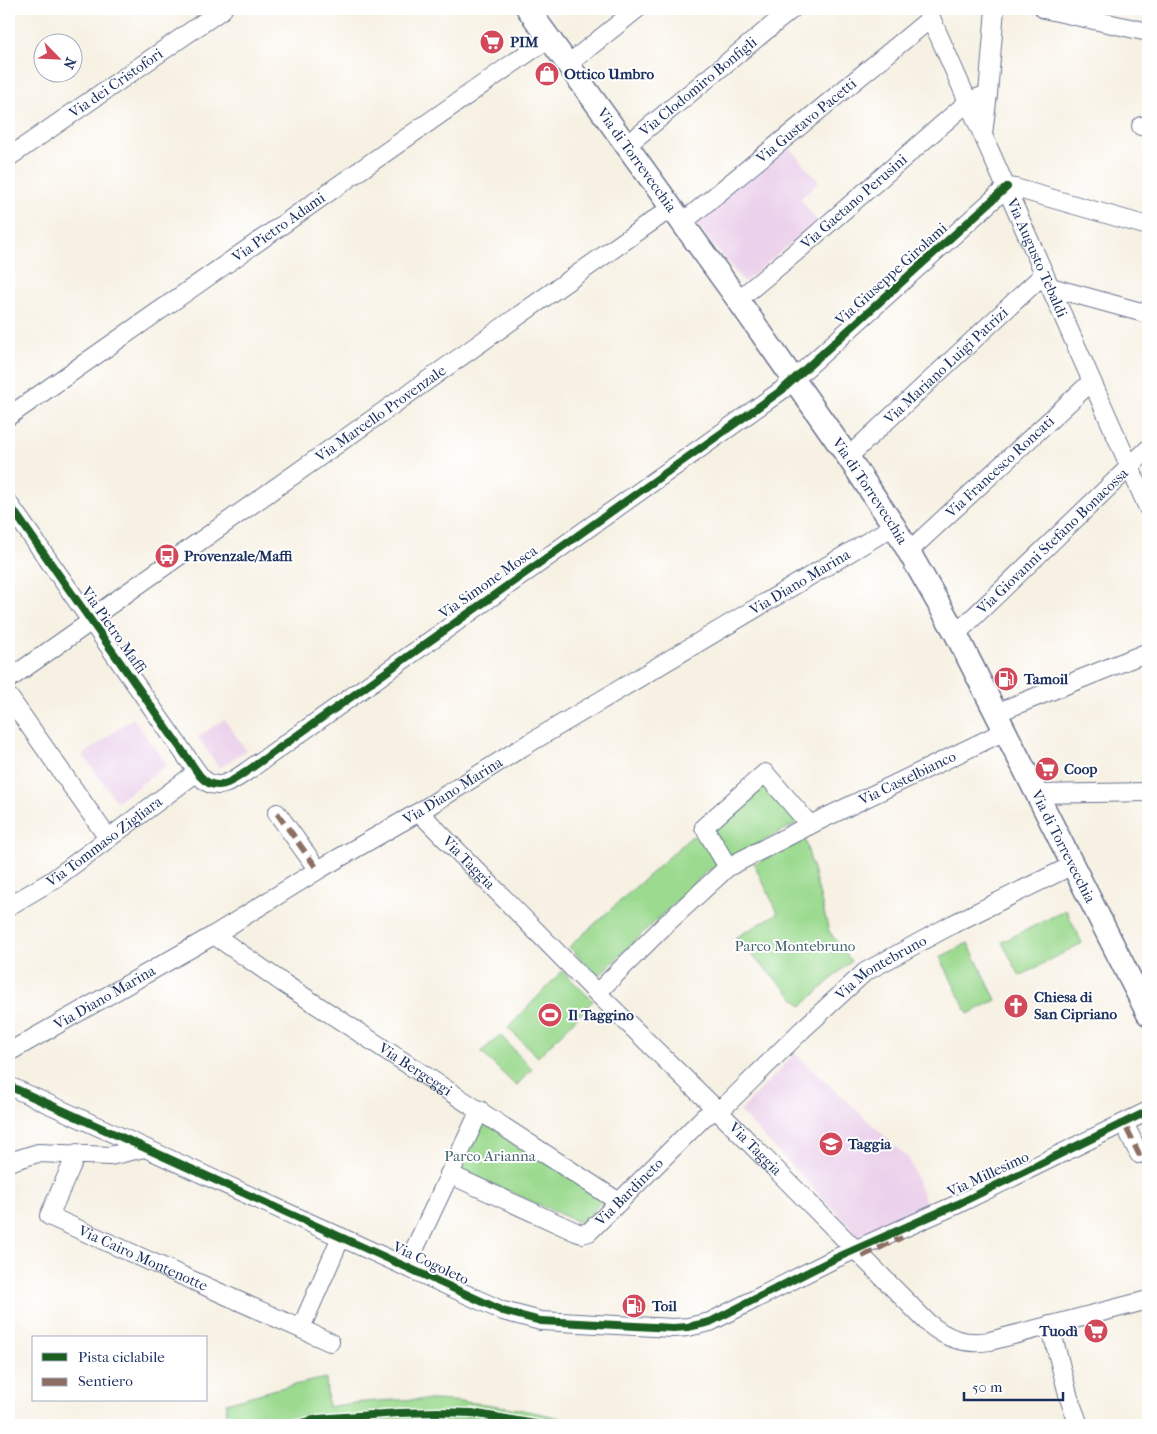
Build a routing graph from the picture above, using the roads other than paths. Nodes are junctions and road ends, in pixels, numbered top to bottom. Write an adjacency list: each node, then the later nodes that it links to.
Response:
1 (223, 9): 15 (street, Via dei Cristofori)
2 (528, 9): 9 (main road, Via di Torrevecchia)
3 (637, 9): 10 (street)
4 (792, 9): 14 (street, Via Clodomiro Bonfigli)
5 (995, 9): 11 (street)
6 (1044, 9): 8 (street)
7 (929, 13): 12 (street, Via Augusto Tebaldi); 17 (street, Via Gustavo Pacetti)
8 (1148, 32)
9 (549, 38): 10 (main road, Via di Torrevecchia); 24 (street, Via Pietro Adami)
10 (568, 65): 14 (main road, Via di Torrevecchia)
11 (988, 94): 12 (street); 13 (street)
12 (969, 101): 13 (street, Via Augusto Tebaldi); 20 (street, Via Gaetano Perusini)
13 (983, 134): 16 (street, Via Augusto Tebaldi)
14 (627, 145): 17 (main road, Via di Torrevecchia)
15 (9, 157)
16 (1007, 188): 18 (street); 19 (street, Via Augusto Tebaldi); 22 (street, Via Giuseppe Girolami)
17 (677, 216): 20 (main road, Via di Torrevecchia); 32 (street, Via Marcello Provenzale)
18 (1148, 226)
19 (1047, 281): 21 (street); 23 (street, Via Augusto Tebaldi); 26 (street, Via Mariano Luigi Patrizi)
20 (738, 300): 22 (main road, Via di Torrevecchia)
21 (1148, 314)
22 (794, 381): 26 (main road, Via di Torrevecchia); 38 (street, Via Simone Mosca)
23 (1091, 382): 27 (street, Via Augusto Tebaldi); 31 (street, Via Francesco Roncati)
24 (9, 416)
25 (1148, 449): 27 (street, Via Giovanni Stefano Bonacossa)
26 (848, 457): 30 (main road, Via di Torrevecchia)
27 (1129, 467): 29 (street, Via Augusto Tebaldi); 33 (street, Via Giovanni Stefano Bonacossa)
28 (9, 504): 32 (street, Via Pietro Maffi)
29 (1148, 508)
30 (894, 526): 31 (main road, Via di Torrevecchia); 41 (street, Via Diano Marina)
31 (909, 551): 33 (main road, Via di Torrevecchia)
32 (86, 623): 35 (street, Via Marcello Provenzale); 38 (street, Via Pietro Maffi)
33 (956, 634): 37 (main road, Via di Torrevecchia)
34 (1148, 652): 37 (street, Via Castelbianco)
35 (9, 679)
36 (9, 697): 44 (street)
37 (1001, 722): 40 (main road, Via di Torrevecchia); 43 (street, Via Castelbianco)
38 (197, 772): 44 (street, Via Tommaso Zigliara)
39 (1148, 792): 40 (street)
40 (1037, 794): 45 (main road, Via di Torrevecchia)
41 (419, 812): 47 (street, Via Diano Marina); 50 (street, Via Taggia)
42 (278, 813): 47 (street)
43 (810, 825): 46 (street, Via Castelbianco); 46 (street)
44 (108, 838): 48 (street, Via Tommaso Zigliara)
45 (1073, 865): 51 (main road, Via di Torrevecchia); 55 (street, Via Montebruno)
46 (728, 867): 50 (street, Via Castelbianco)
47 (318, 870): 49 (street, Via Diano Marina)
48 (9, 906)
49 (214, 935): 52 (street, Via Diano Marina); 54 (street, Via Bergeggi)
50 (597, 993): 55 (street, Via Taggia)
51 (1148, 1014)
52 (9, 1052)
53 (9, 1086): 58 (street, Via Cogoleto)
54 (480, 1110): 62 (street); 63 (street, Via Bergeggi)
55 (717, 1110): 63 (street, Via Bardineto); 65 (street, Via Taggia)
56 (1148, 1111): 57 (street, Via Millesimo)
57 (1131, 1125): 59 (street); 65 (street, Via Millesimo)
58 (144, 1148): 60 (street); 64 (street, Via Cogoleto)
59 (1148, 1150)
60 (77, 1153): 61 (street); 69 (street, Via Cairo Montenotte)
61 (9, 1162)
62 (449, 1174): 63 (street, Via Bardineto); 66 (street)
63 (619, 1202)
64 (341, 1238): 66 (street, Via Cogoleto); 69 (street)
65 (858, 1253): 66 (street, Via Cogoleto); 68 (street, Via Taggia)
66 (406, 1267)
67 (1148, 1300): 68 (street, Via Taggia)
68 (1050, 1325): 71 (street)
69 (301, 1328): 70 (street, Via Cairo Montenotte)
70 (330, 1342)
71 (1079, 1425)

